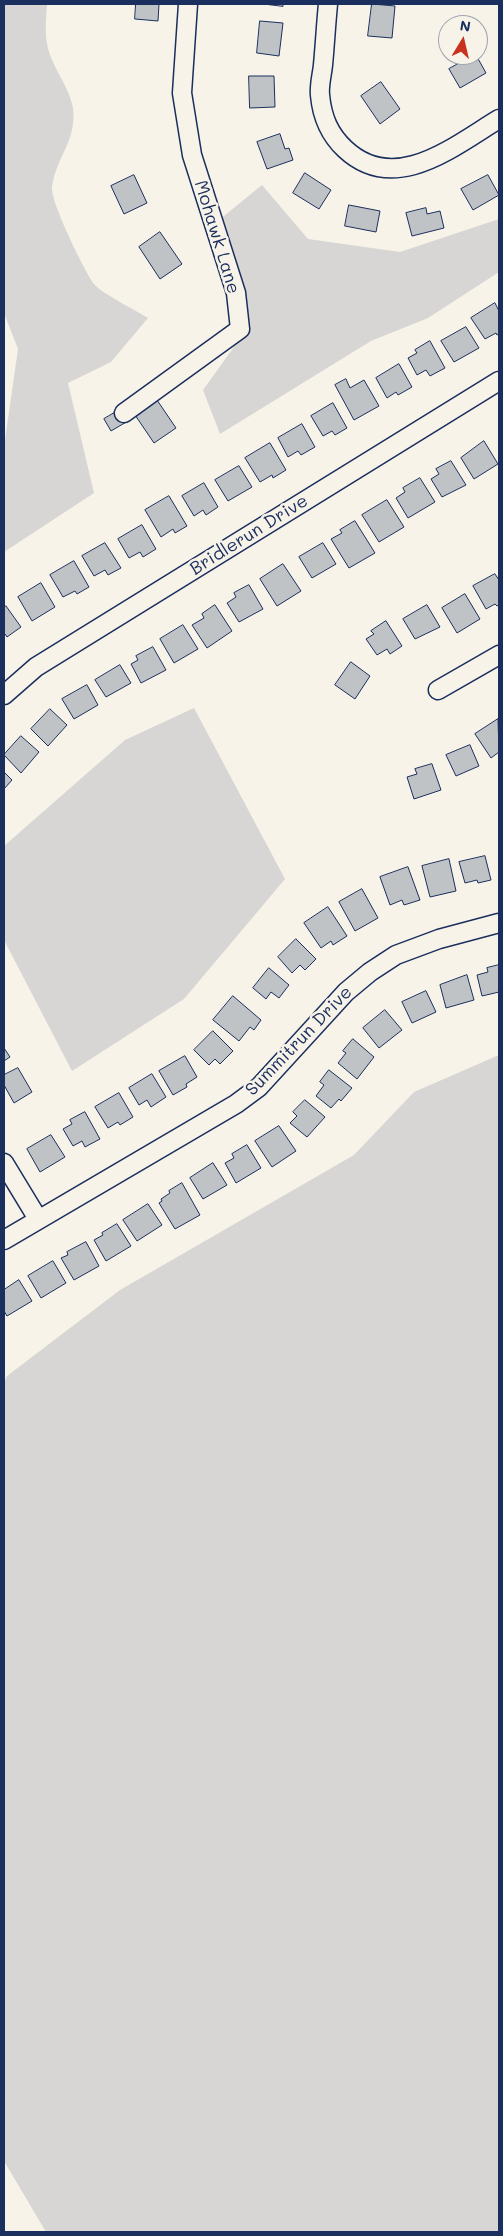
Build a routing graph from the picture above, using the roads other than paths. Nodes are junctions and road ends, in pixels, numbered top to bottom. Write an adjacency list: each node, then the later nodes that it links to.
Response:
1 (188, 4): 5 (street, Mohawk Lane)
2 (328, 4): 3 (street)
3 (499, 118)
4 (499, 381): 8 (street, Bridlerun Drive)
5 (124, 413)
6 (499, 655): 7 (street)
7 (438, 690)
8 (4, 695)
9 (499, 923): 11 (street, Summitrun Drive)
10 (4, 1163): 11 (street)
11 (38, 1219): 12 (street, Summitrun Drive)
12 (4, 1240)

